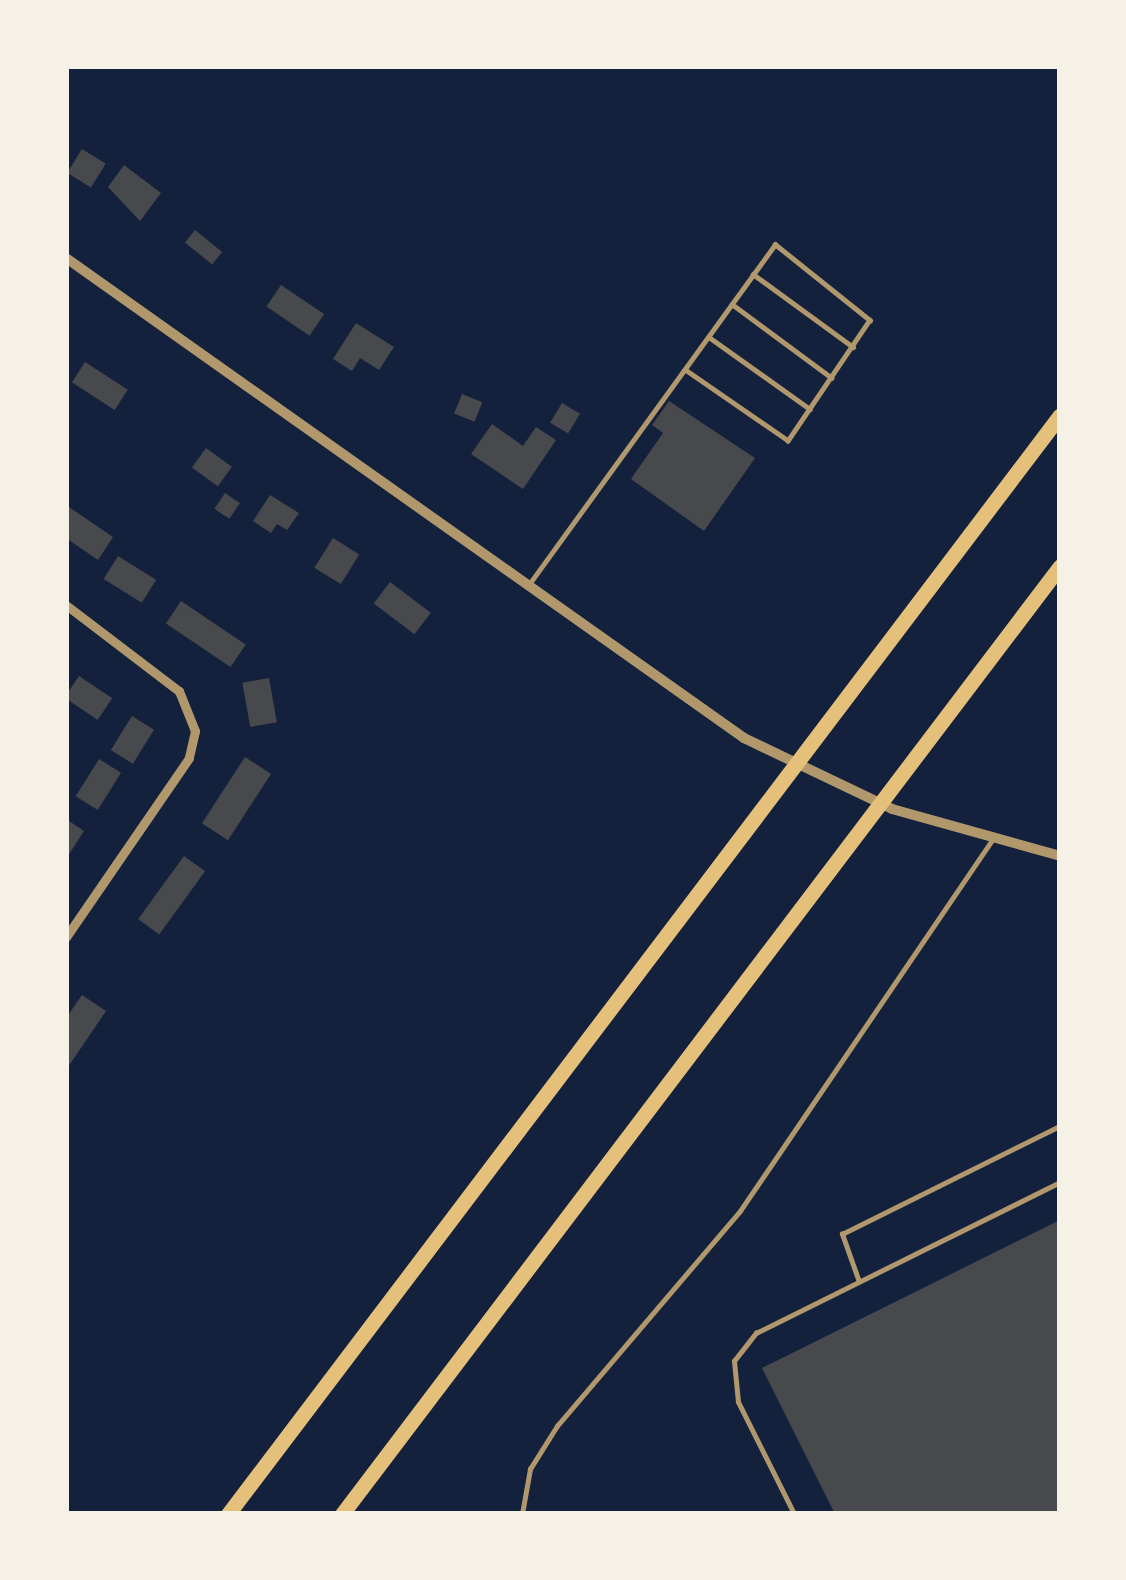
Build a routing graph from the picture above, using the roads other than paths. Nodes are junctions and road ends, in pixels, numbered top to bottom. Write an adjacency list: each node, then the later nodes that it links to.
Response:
1 (66, 258): 11 (street)
2 (753, 274): 3 (lane); 5 (lane); 5 (lane)
3 (732, 304): 4 (lane); 7 (lane)
4 (709, 337): 6 (lane); 8 (lane)
5 (854, 347): 7 (lane)
6 (685, 370): 8 (lane); 11 (lane)
7 (832, 378): 8 (lane)
8 (810, 409)
9 (1060, 415): 19 (highway)
10 (1060, 566): 20 (highway)
11 (526, 588): 13 (street)
12 (66, 605): 15 (street)
13 (992, 840): 14 (street); 21 (lane)
14 (1060, 856)
15 (68, 931)
16 (1060, 1126): 18 (lane)
17 (1060, 1182): 18 (lane)
18 (859, 1282): 22 (lane)
19 (228, 1514)
20 (342, 1514)
21 (522, 1514)
22 (794, 1514)

